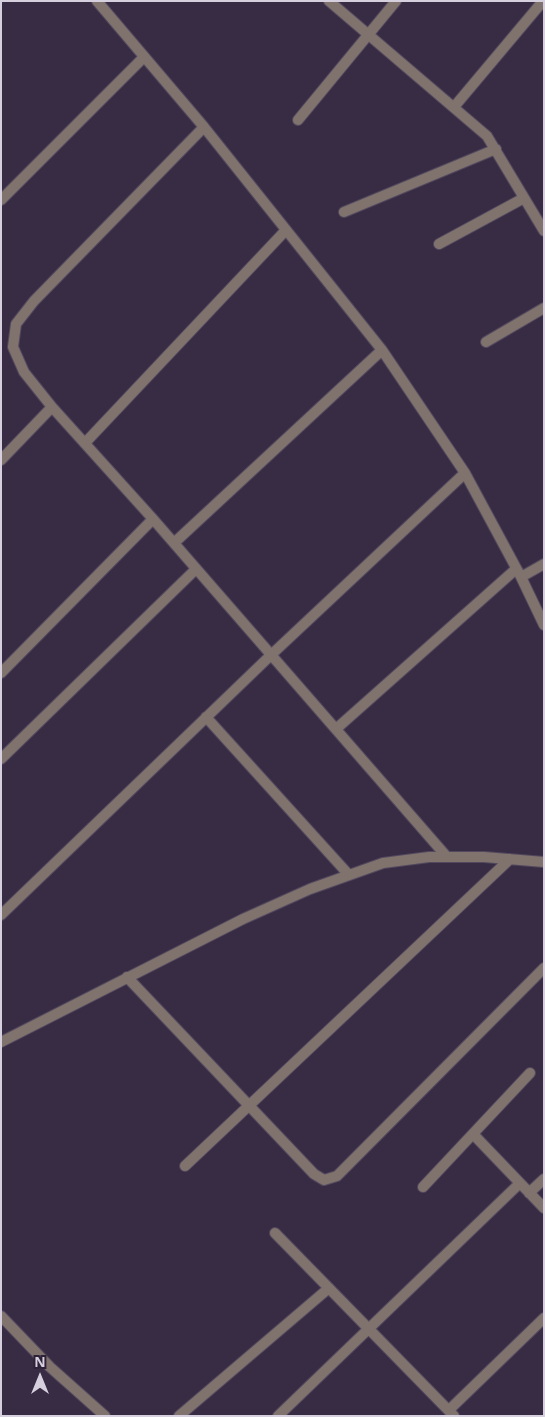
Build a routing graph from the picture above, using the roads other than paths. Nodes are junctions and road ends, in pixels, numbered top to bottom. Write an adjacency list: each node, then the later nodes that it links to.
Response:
1 (97, 1): 6 (street)
2 (329, 1): 5 (street)
3 (396, 1): 5 (street)
4 (543, 1): 7 (street)
5 (369, 34): 7 (street); 8 (street)
6 (144, 57): 9 (street); 12 (street)
7 (454, 107): 10 (street)
8 (298, 120)
9 (204, 127): 14 (street); 20 (street)
10 (496, 148): 11 (street); 13 (street)
11 (524, 198): 15 (street); 16 (street)
12 (1, 200)
13 (344, 212)
14 (286, 230): 19 (street); 21 (street)
15 (544, 231)
16 (438, 244)
17 (544, 308): 18 (street)
18 (486, 342)
19 (382, 350): 23 (street); 25 (street)
20 (52, 407): 21 (street); 22 (street)
21 (85, 443): 24 (street)
22 (1, 460)
23 (466, 473): 28 (street); 30 (street)
24 (153, 519): 25 (street); 31 (street)
25 (174, 543): 27 (street)
26 (544, 564): 28 (street)
27 (196, 569): 30 (street); 34 (street)
28 (518, 573): 29 (street); 33 (street)
29 (544, 625)
30 (271, 655): 32 (street); 33 (street)
31 (1, 672)
32 (206, 717): 38 (street); 39 (street)
33 (336, 729): 35 (street)
34 (1, 759)
35 (447, 857): 36 (street); 38 (street)
36 (510, 859): 37 (street); 44 (street)
37 (544, 862)
38 (349, 875): 41 (street)
39 (1, 915)
40 (544, 968): 44 (street)
41 (127, 978): 42 (street); 44 (street)
42 (1, 1042)
43 (530, 1073): 45 (street)
44 (249, 1105): 46 (street)
45 (473, 1134): 48 (street); 49 (street)
46 (185, 1166)
47 (544, 1178): 50 (street)
48 (520, 1183): 50 (street); 56 (street)
49 (423, 1187)
50 (529, 1193): 51 (street)
51 (544, 1208)
52 (275, 1233): 53 (street)
53 (329, 1288): 56 (street); 59 (street)
54 (1, 1316): 58 (street)
55 (544, 1318): 57 (street)
56 (369, 1329): 57 (street); 60 (street)
57 (451, 1413)
58 (105, 1416)
59 (179, 1416)
60 (278, 1416)

